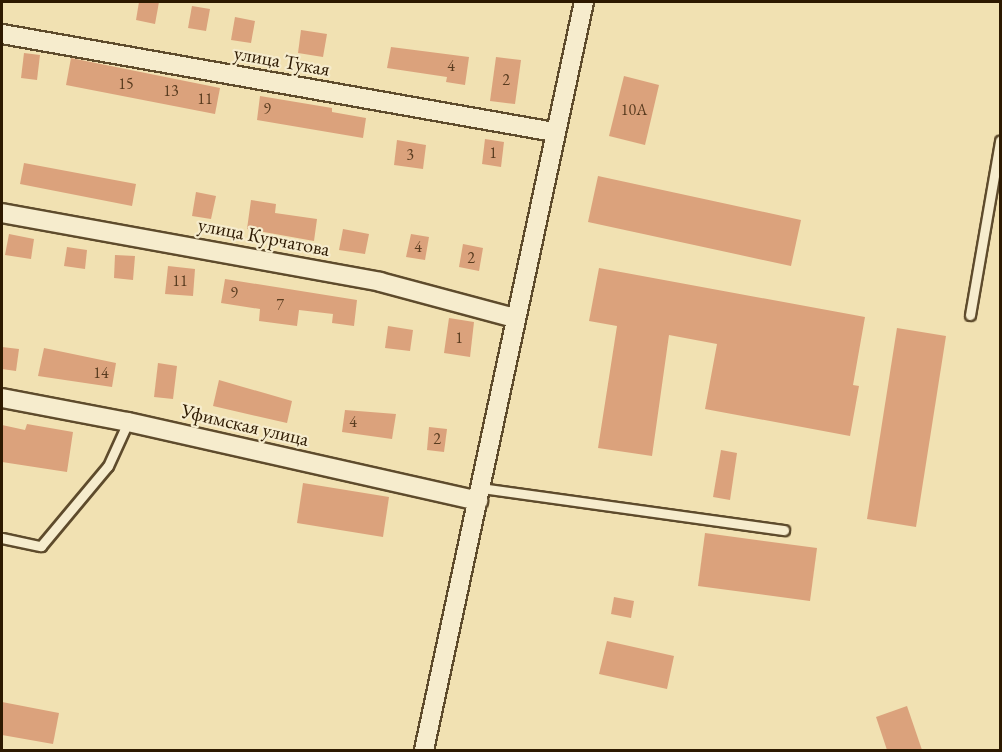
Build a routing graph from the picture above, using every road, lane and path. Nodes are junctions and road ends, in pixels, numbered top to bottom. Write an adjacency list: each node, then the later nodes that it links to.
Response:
1 (584, 2): 3 (street)
2 (2, 34): 3 (street, улица Тукая)
3 (554, 132): 7 (street)
4 (1000, 141): 6 (lane)
5 (2, 213): 7 (street, улица Курчатова)
6 (970, 315)
7 (514, 318): 10 (street)
8 (2, 398): 9 (street, Уфимская улица)
9 (128, 422): 10 (street, Уфимская улица); 12 (lane)
10 (479, 495): 11 (lane); 13 (street)
11 (784, 530)
12 (2, 538)
13 (424, 750)

